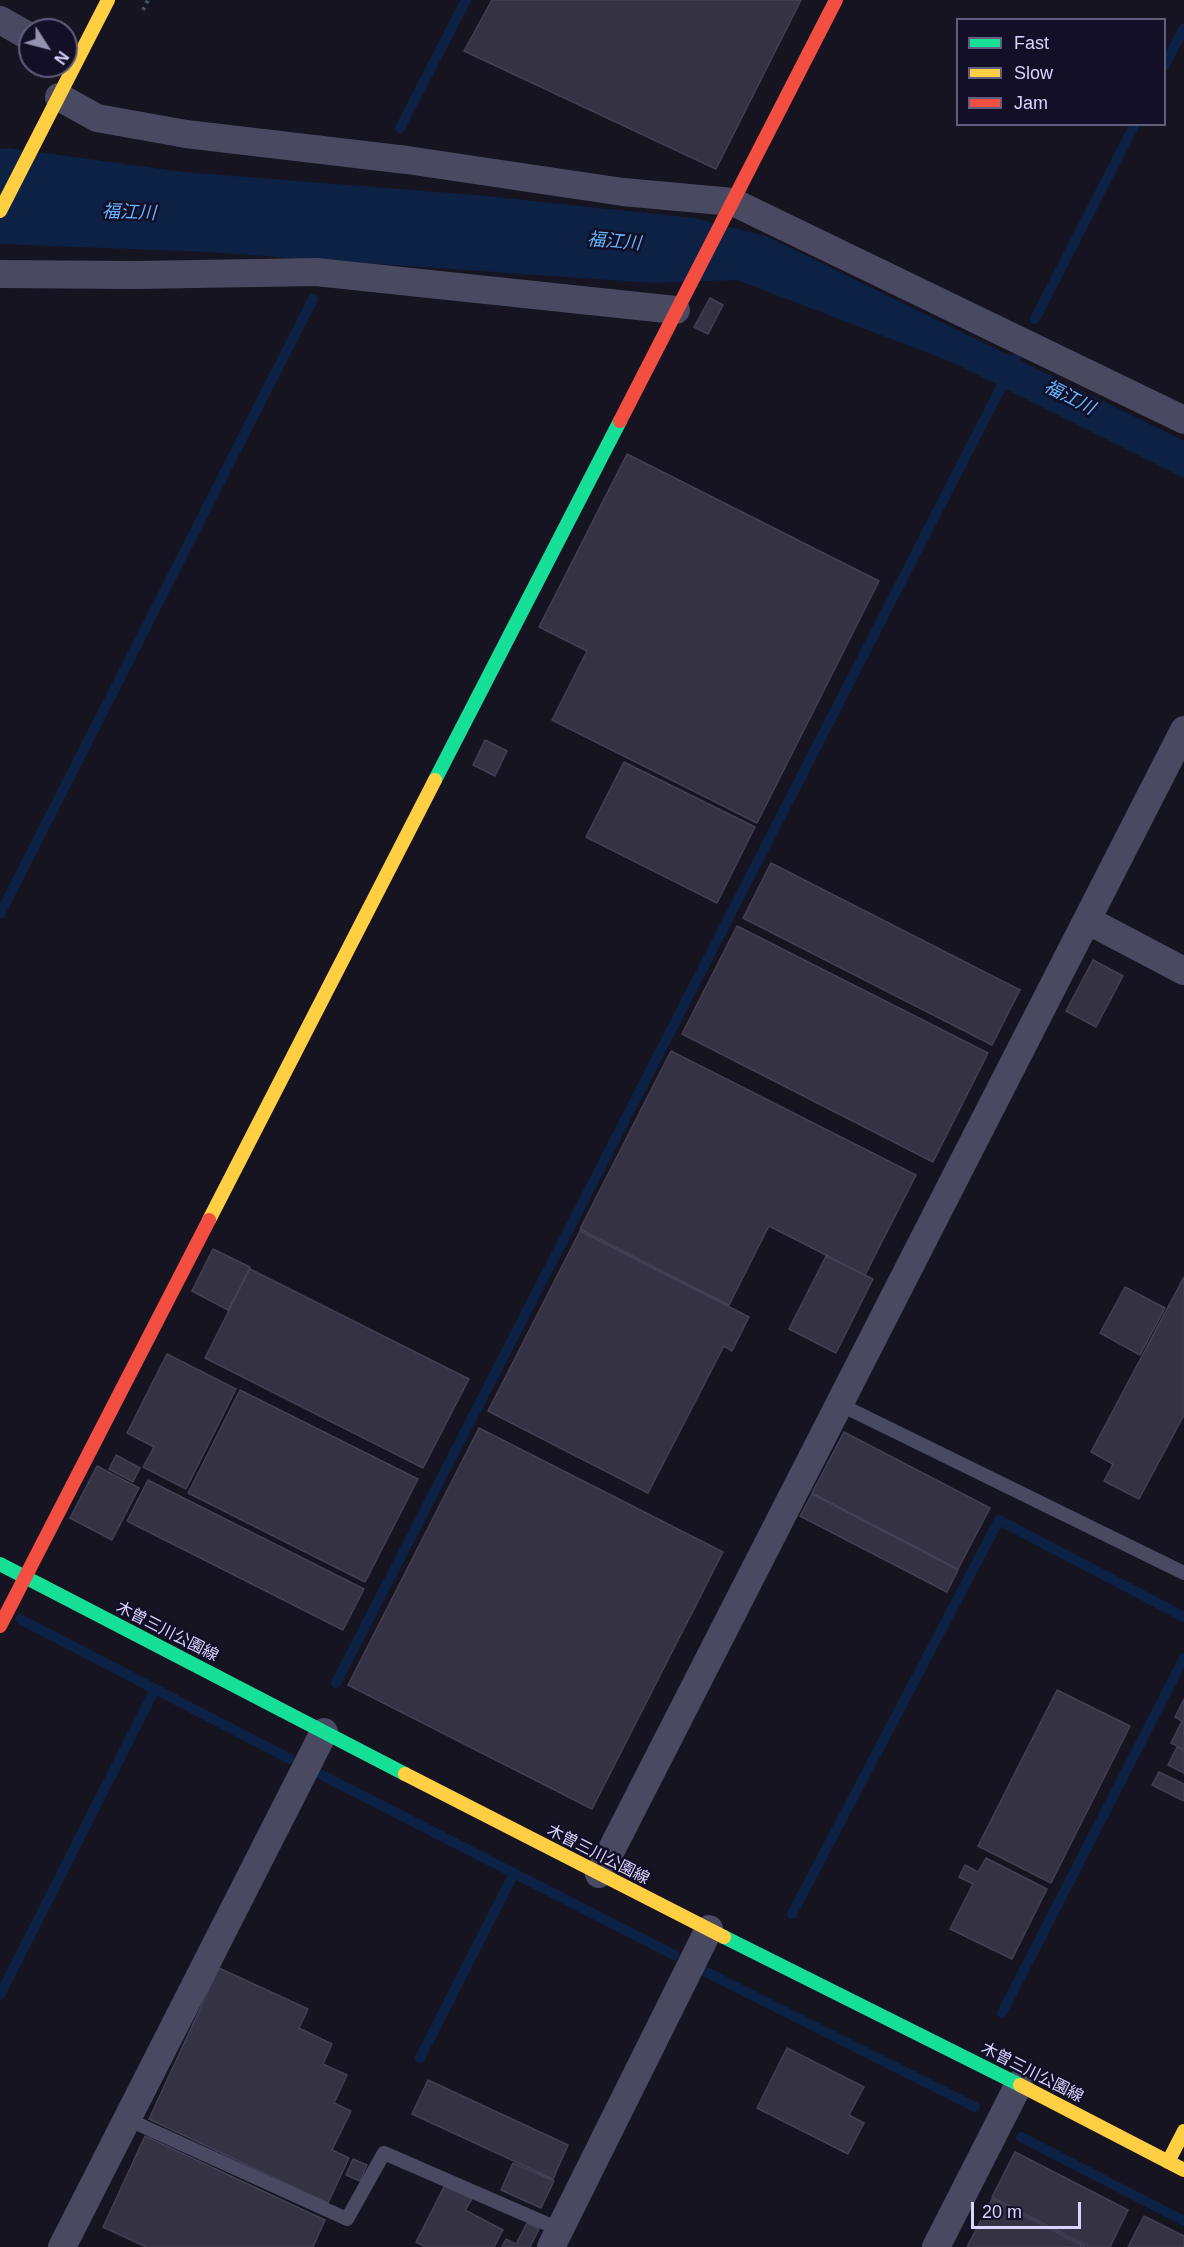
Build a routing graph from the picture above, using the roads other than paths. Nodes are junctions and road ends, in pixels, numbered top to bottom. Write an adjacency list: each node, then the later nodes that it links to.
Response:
1 (108, 0): 5 (street)
2 (836, 0): 9 (street)
3 (0, 20): 4 (street)
4 (18, 30)
5 (78, 48)
6 (65, 78): 7 (street)
7 (59, 97): 8 (street); 9 (street)
8 (0, 211)
9 (728, 211): 11 (street); 12 (street)
10 (0, 274): 11 (street)
11 (680, 303): 19 (street)
12 (1184, 420)
13 (1184, 730): 14 (street)
14 (1087, 920): 15 (street); 16 (street)
15 (1184, 970)
16 (839, 1404): 18 (lane); 22 (street)
17 (0, 1564): 19 (street, 木曽三川公園線)
18 (1184, 1573)
19 (25, 1577): 20 (street); 21 (street, 木曽三川公園線)
20 (0, 1626)
21 (324, 1732): 22 (street, 木曽三川公園線); 25 (street)
22 (598, 1874): 23 (street, 木曽三川公園線)
23 (709, 1929): 24 (street, 木曽三川公園線); 29 (street)
24 (1019, 2084): 27 (street, 木曽三川公園線); 31 (street)
25 (127, 2119): 29 (lane); 30 (street)
26 (1184, 2131): 27 (street)
27 (1168, 2162): 28 (street, 木曽三川公園線)
28 (1184, 2170)
29 (556, 2239)
30 (62, 2247)
31 (936, 2247)

